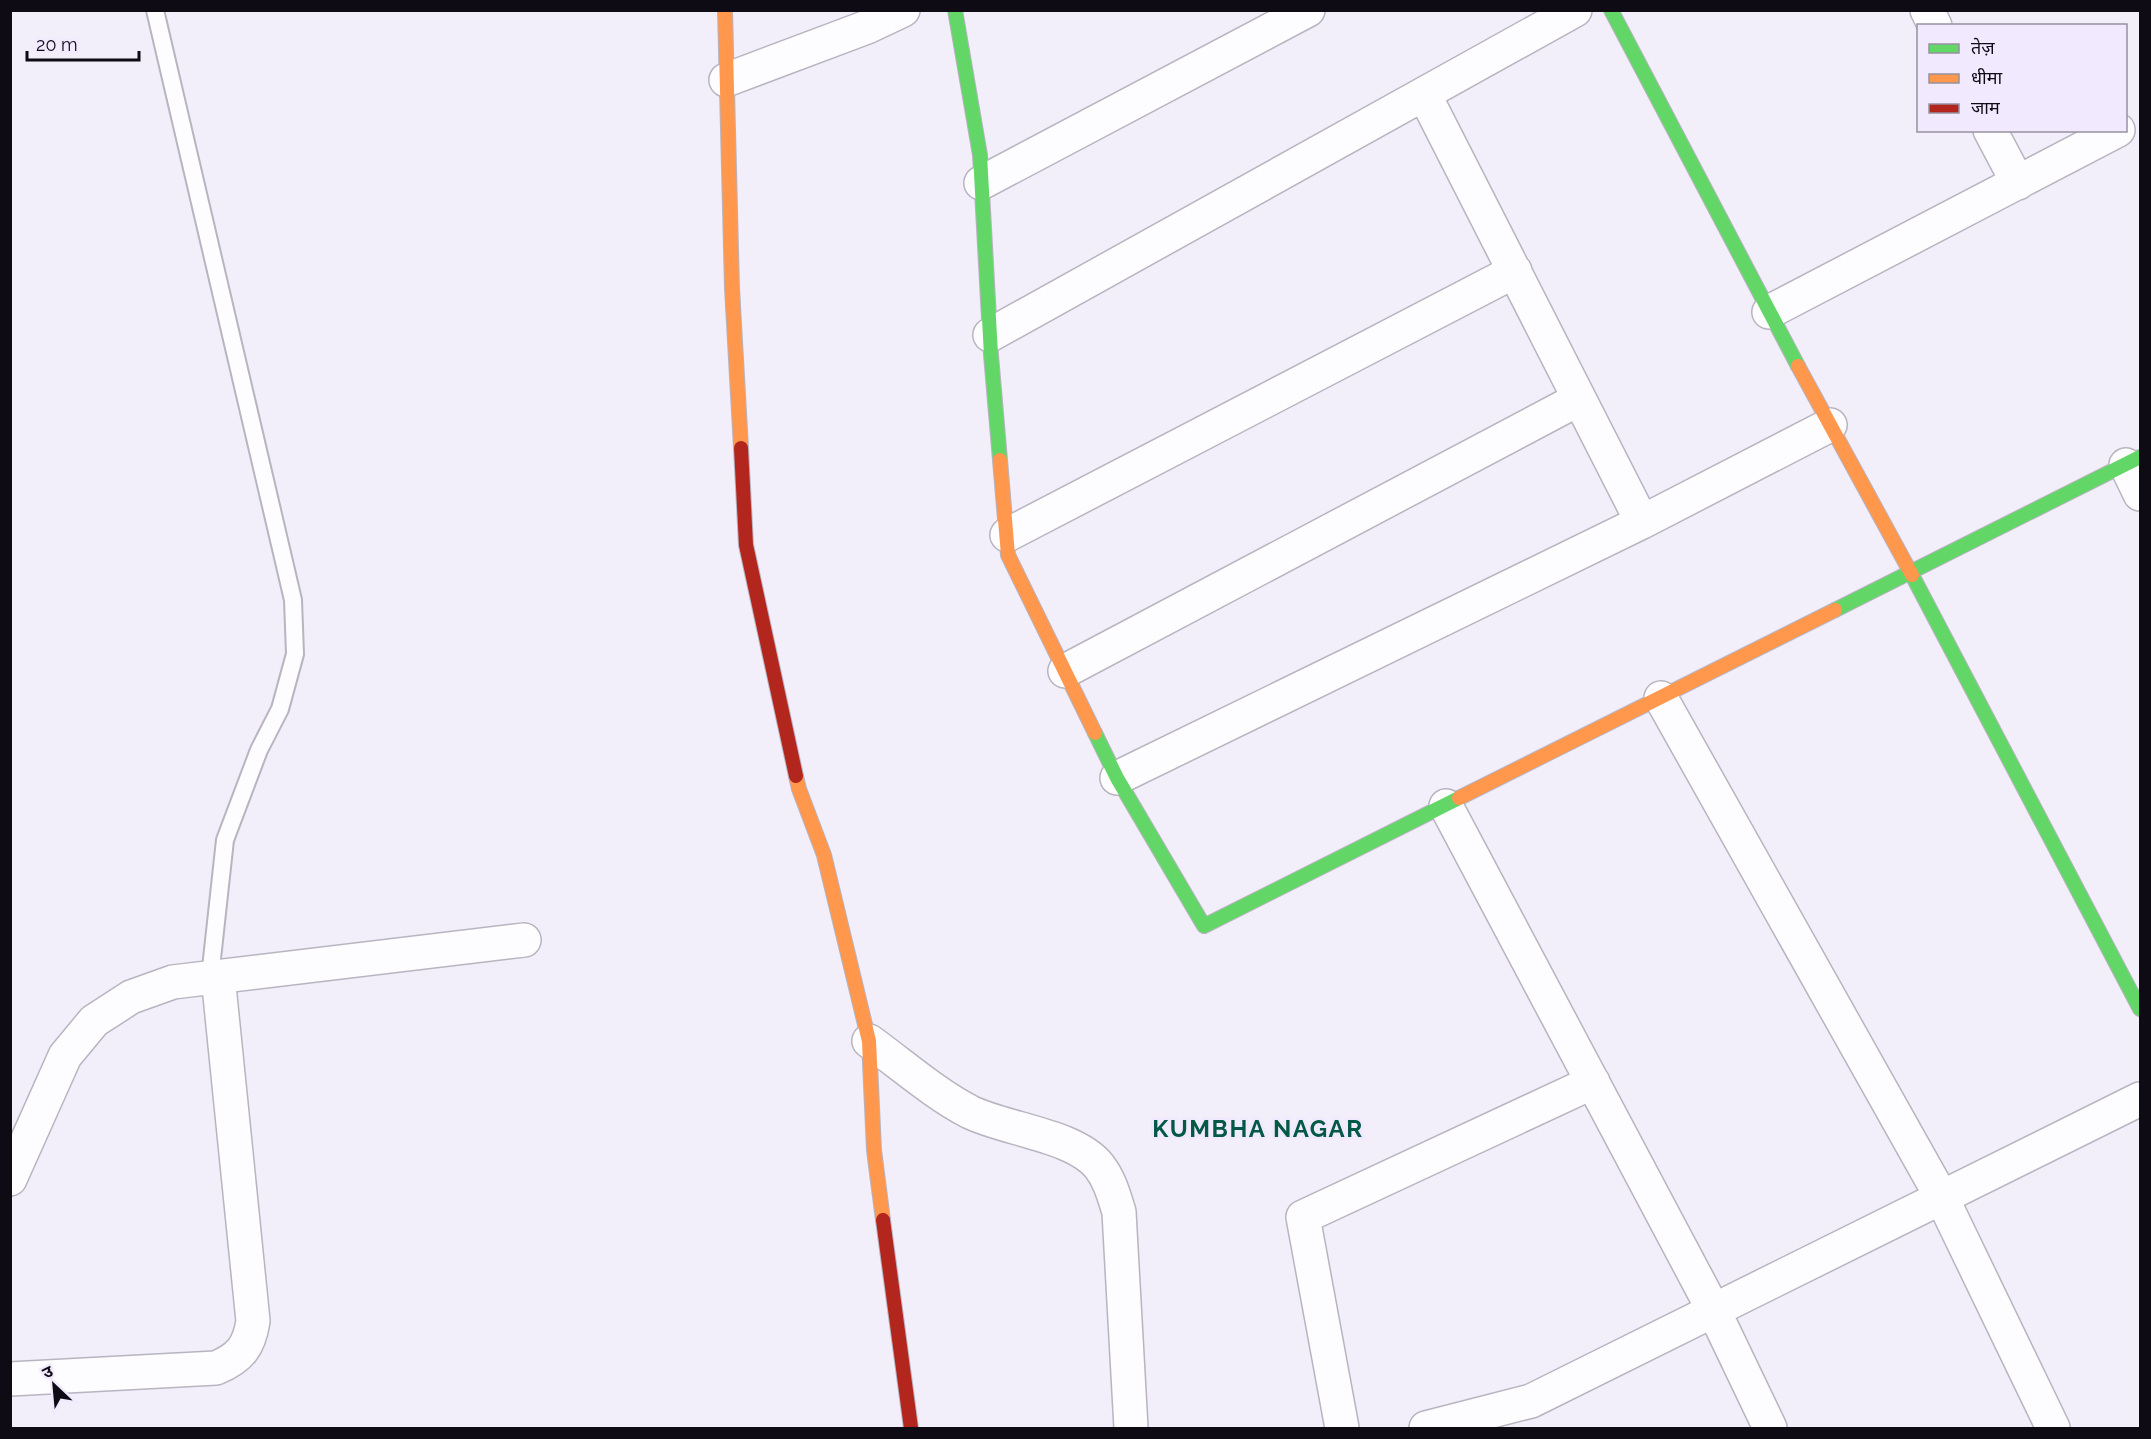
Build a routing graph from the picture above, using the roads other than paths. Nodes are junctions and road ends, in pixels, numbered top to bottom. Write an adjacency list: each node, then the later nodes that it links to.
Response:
1 (155, 10): 31 (lane)
2 (725, 10): 10 (street)
3 (903, 10): 10 (street)
4 (955, 10): 14 (street)
5 (1308, 10): 14 (street)
6 (1575, 10): 11 (street)
7 (1611, 10): 17 (street)
8 (1927, 10): 9 (street)
9 (1934, 24)
10 (726, 80): 33 (street)
11 (1425, 94): 16 (street); 18 (street)
12 (1991, 132): 15 (street)
13 (2114, 132): 15 (street)
14 (981, 183): 18 (street)
15 (2018, 183): 17 (street)
16 (1515, 271): 19 (street); 24 (street)
17 (1769, 312): 20 (street)
18 (990, 335): 24 (street)
19 (1579, 399): 23 (street); 26 (street)
20 (1830, 424): 23 (street); 25 (street)
21 (2133, 461): 22 (street); 25 (street)
22 (2140, 494)
23 (1642, 522): 28 (street)
24 (1007, 535): 26 (street)
25 (1911, 574): 27 (street); 32 (street)
26 (1065, 671): 28 (street)
27 (1661, 698): 29 (street); 37 (street)
28 (1117, 778): 29 (street)
29 (1446, 806): 34 (street)
30 (525, 940): 31 (street)
31 (214, 976): 36 (street); 39 (street)
32 (2140, 1009)
33 (869, 1041): 41 (street); 42 (street)
34 (1593, 1082): 38 (street); 43 (street)
35 (2140, 1099): 37 (street)
36 (10, 1179)
37 (1942, 1198): 38 (street); 46 (street)
38 (1714, 1311): 40 (street); 45 (street)
39 (10, 1379)
40 (1490, 1421): 44 (street)
41 (911, 1428)
42 (1131, 1428)
43 (1342, 1428)
44 (1426, 1428)
45 (1770, 1428)
46 (2053, 1428)

